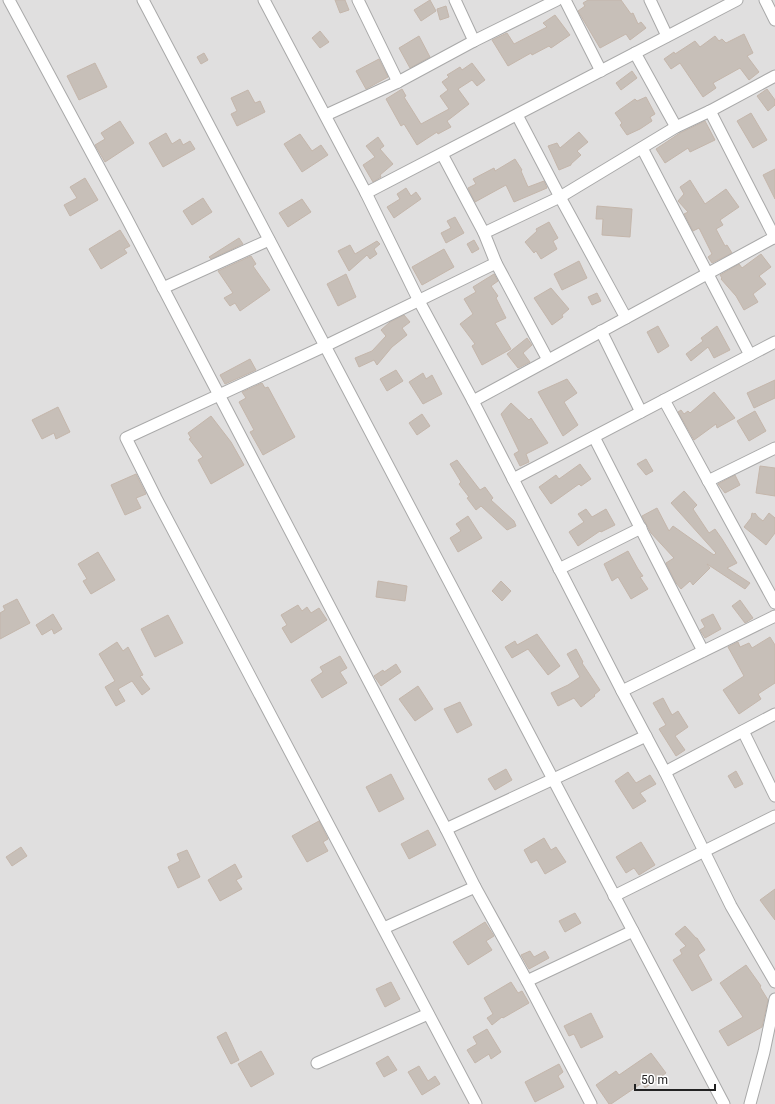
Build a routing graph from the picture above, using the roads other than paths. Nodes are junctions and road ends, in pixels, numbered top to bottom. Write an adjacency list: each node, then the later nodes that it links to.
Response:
1 (10, 0): 31 (street)
2 (143, 0): 28 (street)
3 (264, 0): 19 (street)
4 (358, 0): 17 (street)
5 (455, 0): 13 (street)
6 (557, 0): 13 (street)
7 (565, 0): 15 (street)
8 (650, 0): 12 (street)
9 (738, 0): 12 (street)
10 (765, 0): 11 (street)
11 (775, 20)
12 (667, 36): 14 (street)
13 (474, 42): 17 (street)
14 (635, 53): 15 (street); 21 (street)
15 (601, 71): 20 (street)
16 (775, 76): 18 (street)
17 (398, 82): 19 (street)
18 (710, 111): 21 (street); 27 (street)
19 (326, 115): 24 (street)
20 (516, 115): 23 (street); 25 (street)
21 (676, 127): 22 (street)
22 (642, 148): 25 (street); 30 (street)
23 (442, 154): 24 (street); 26 (street)
24 (366, 193): 32 (street)
25 (560, 198): 26 (street); 33 (street)
26 (484, 233): 29 (street)
27 (775, 238): 30 (street)
28 (269, 240): 31 (street); 36 (street)
29 (496, 263): 32 (street); 38 (street)
30 (708, 274): 33 (street); 37 (street)
31 (163, 288): 39 (street)
32 (419, 301): 36 (street); 41 (street)
33 (626, 318): 34 (street)
34 (601, 331): 38 (street); 42 (street)
35 (775, 342): 37 (street)
36 (324, 346): 39 (street); 57 (street)
37 (750, 355): 40 (street)
38 (548, 360): 41 (street)
39 (219, 394): 60 (street); 64 (street)
40 (664, 400): 42 (street); 46 (street)
41 (473, 401): 45 (street)
42 (642, 412): 43 (street)
43 (594, 436): 45 (street); 47 (street)
44 (775, 448): 46 (street)
45 (513, 479): 48 (street)
46 (708, 481): 49 (street)
47 (641, 528): 48 (street); 51 (street)
48 (559, 569): 52 (street)
49 (775, 603)
50 (775, 616): 51 (street)
51 (703, 652): 52 (street)
52 (622, 691): 55 (street)
53 (775, 714): 54 (street)
54 (743, 730): 56 (street); 58 (street)
55 (646, 736): 56 (street); 57 (street)
56 (665, 772): 61 (street)
57 (553, 779): 60 (street); 63 (street)
58 (775, 796)
59 (775, 816): 61 (street)
60 (446, 829): 62 (street)
61 (704, 851): 63 (street); 66 (street)
62 (475, 887): 64 (street); 67 (street)
63 (614, 896): 65 (street)
64 (384, 928): 69 (street)
65 (633, 932): 67 (street); 73 (street)
66 (774, 978)
67 (527, 981): 72 (street)
68 (775, 999): 74 (street)
69 (428, 1014): 70 (street); 71 (street)
70 (318, 1063)
71 (476, 1104)
72 (591, 1104)
73 (724, 1104)
74 (750, 1104)

